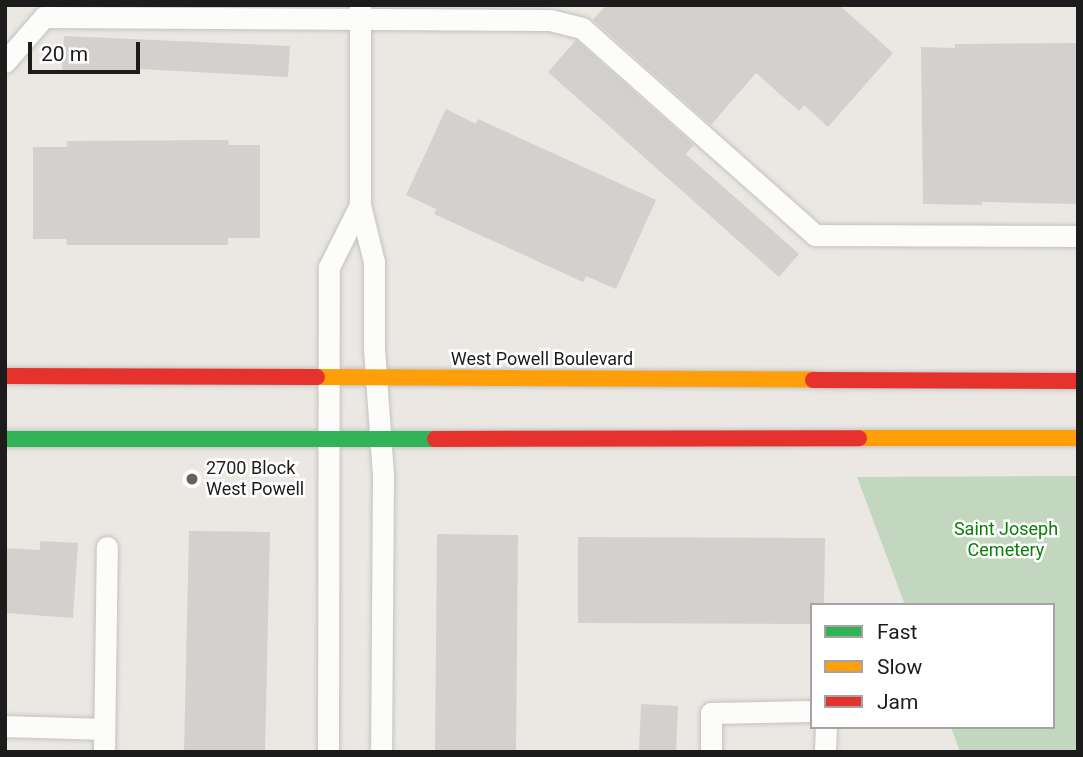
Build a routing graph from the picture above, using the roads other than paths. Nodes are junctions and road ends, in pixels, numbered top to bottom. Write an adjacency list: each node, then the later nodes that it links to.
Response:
1 (360, 12): 2 (lane); 3 (lane); 4 (lane)
2 (5, 62)
3 (360, 205): 6 (lane); 7 (lane)
4 (1078, 236)
5 (5, 376): 6 (main road, West Powell Boulevard)
6 (328, 378): 7 (main road, West Powell Boulevard); 9 (lane)
7 (376, 378): 8 (main road, West Powell Boulevard); 12 (lane)
8 (1078, 381)
9 (329, 438): 11 (main road); 12 (main road); 19 (lane)
10 (1078, 438): 12 (main road)
11 (5, 439)
12 (380, 439): 20 (lane)
13 (107, 547): 16 (lane)
14 (810, 711): 21 (lane)
15 (5, 726): 16 (lane)
16 (104, 729): 18 (lane)
17 (826, 729): 22 (lane)
18 (104, 752)
19 (328, 752)
20 (381, 752)
21 (711, 752)
22 (825, 752)

